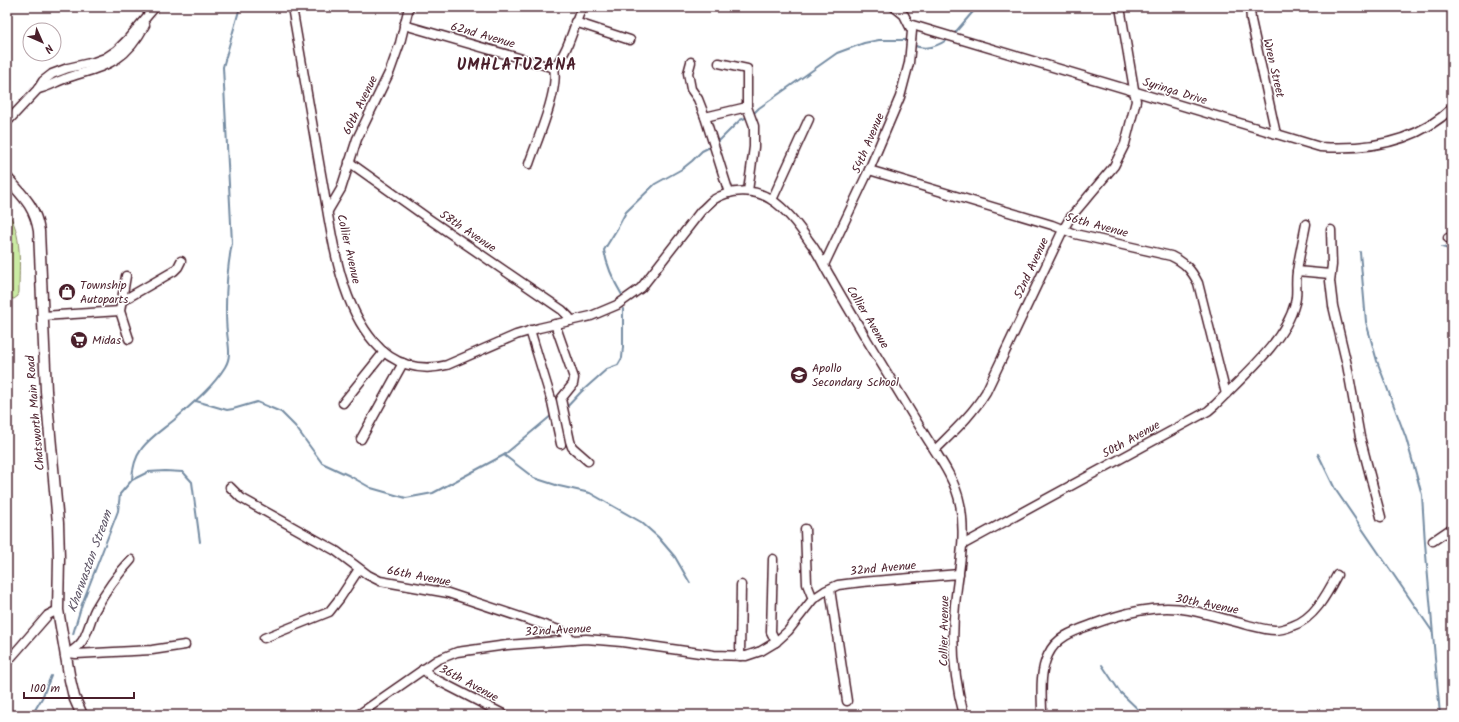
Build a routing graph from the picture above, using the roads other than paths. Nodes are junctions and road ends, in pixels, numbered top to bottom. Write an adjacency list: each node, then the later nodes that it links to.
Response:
1 (292, 7): 29 (street, Collier Avenue)
2 (409, 7): 10 (street, 60th Avenue)
3 (582, 7): 8 (street)
4 (894, 7): 9 (street)
5 (1120, 7): 15 (street, 52nd Avenue)
6 (1250, 7): 21 (street, Wren Street)
7 (153, 9): 20 (street)
8 (576, 22): 11 (street); 14 (street)
9 (909, 24): 15 (street, Syringa Drive); 24 (street, 54th Avenue)
10 (404, 25): 14 (street, 62nd Avenue); 22 (street, 60th Avenue)
11 (630, 40)
12 (691, 62): 18 (street)
13 (719, 63): 16 (street)
14 (554, 68): 23 (street)
15 (1135, 91): 21 (street, Syringa Drive); 31 (street, 52nd Avenue)
16 (747, 107): 18 (street); 26 (street)
17 (1452, 108): 21 (street, Syringa Drive)
18 (705, 117): 27 (street)
19 (809, 119): 28 (street)
20 (7, 122)
21 (1276, 134)
22 (349, 162): 29 (street, 60th Avenue); 41 (street, 58th Avenue)
23 (529, 164)
24 (869, 170): 31 (street, 56th Avenue); 34 (street, 54th Avenue)
25 (7, 178): 40 (street, Chatsworth Main Road)
26 (748, 191): 27 (street, Collier Avenue); 28 (street, Collier Avenue)
27 (729, 193): 41 (street, Collier Avenue)
28 (772, 200): 34 (street, Collier Avenue)
29 (328, 211): 45 (street, Collier Avenue)
30 (1306, 224): 35 (street, 50th Avenue)
31 (1063, 230): 47 (street, 56th Avenue); 51 (street, 52nd Avenue)
32 (1331, 230): 36 (street)
33 (181, 261): 38 (street)
34 (824, 265): 51 (street, Collier Avenue)
35 (1297, 271): 36 (street); 47 (street, 50th Avenue)
36 (1330, 274): 54 (street)
37 (126, 276): 38 (street)
38 (122, 301): 39 (street)
39 (120, 311): 40 (street); 44 (street)
40 (42, 316): 67 (street, Chatsworth Main Road)
41 (570, 321): 42 (street, Collier Avenue)
42 (555, 324): 43 (street, Collier Avenue); 52 (street)
43 (530, 330): 46 (street, Collier Avenue); 50 (street)
44 (129, 339)
45 (384, 352): 46 (street, Collier Avenue); 48 (street)
46 (403, 363): 49 (street)
47 (1226, 394): 58 (street, 50th Avenue)
48 (343, 403)
49 (361, 439)
50 (561, 444)
51 (934, 450): 58 (street, Collier Avenue)
52 (588, 461)
53 (230, 487): 61 (street, 66th Avenue)
54 (1381, 517)
55 (1452, 528): 57 (street)
56 (805, 529): 66 (street)
57 (1433, 541)
58 (964, 544): 62 (street, Collier Avenue)
59 (773, 559): 70 (street)
60 (132, 560): 72 (street)
61 (360, 569): 68 (street); 69 (street, 66th Avenue)
62 (959, 574): 65 (street, 32nd Avenue); 80 (street, Collier Avenue)
63 (1337, 575): 81 (street, 30th Avenue)
64 (741, 585): 73 (street)
65 (830, 589): 66 (street, 32nd Avenue); 76 (street)
66 (814, 599): 70 (street, 32nd Avenue)
67 (58, 610): 72 (street, Chatsworth Main Road); 74 (street)
68 (264, 638)
69 (573, 640): 73 (street, 32nd Avenue); 75 (street, 32nd Avenue)
70 (776, 642): 73 (street, 32nd Avenue)
71 (185, 645): 72 (street)
72 (67, 654): 77 (street, Chatsworth Main Road)
73 (740, 656)
74 (7, 662)
75 (423, 669): 78 (street, 32nd Avenue); 79 (street, 36th Avenue)
76 (847, 701)
77 (82, 715)
78 (358, 715)
79 (505, 715)
80 (964, 715)
81 (1042, 715)

